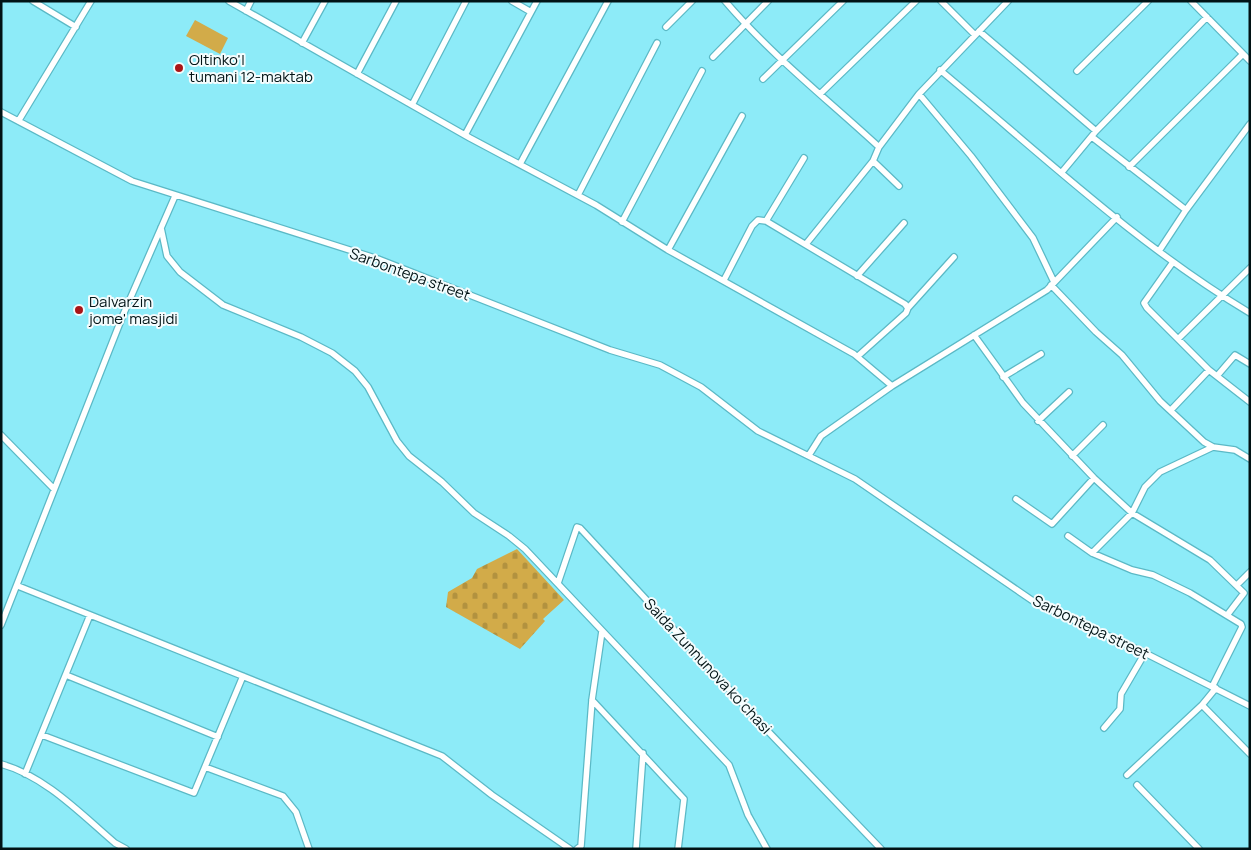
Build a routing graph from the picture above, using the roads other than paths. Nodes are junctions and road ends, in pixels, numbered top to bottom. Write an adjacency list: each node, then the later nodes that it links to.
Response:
1 (33, 1): 24 (street)
2 (91, 1): 24 (street)
3 (229, 1): 20 (street)
4 (251, 1): 20 (street)
5 (325, 1): 27 (street)
6 (396, 1): 36 (street)
7 (466, 1): 40 (street)
8 (512, 1): 21 (street)
9 (537, 1): 21 (street)
10 (608, 1): 51 (street)
11 (692, 1): 25 (street)
12 (725, 1): 23 (street)
13 (768, 1): 23 (street)
14 (843, 1): 31 (street)
15 (916, 1): 38 (street)
16 (941, 1): 26 (street)
17 (1008, 1): 26 (street)
18 (1148, 1): 35 (street)
19 (1191, 1): 22 (street)
20 (246, 11): 27 (street)
21 (531, 12): 46 (street)
22 (1207, 18): 29 (street); 45 (street)
23 (744, 23): 30 (street); 31 (street)
24 (76, 27): 43 (street)
25 (666, 27)
26 (977, 33): 33 (street); 45 (street)
27 (302, 43): 36 (street)
28 (658, 43): 55 (street)
29 (1243, 54): 32 (street); 52 (street)
30 (713, 57)
31 (781, 61): 37 (street); 38 (street)
32 (1250, 61)
33 (940, 70): 39 (street); 53 (street)
34 (702, 71): 60 (street)
35 (1077, 71)
36 (357, 74): 40 (street)
37 (763, 79)
38 (821, 93): 48 (street)
39 (919, 94): 48 (street); 71 (street)
40 (412, 105): 46 (street)
41 (1, 112): 43 (street, Sarbontepa street)
42 (742, 116): 64 (street)
43 (19, 120): 56 (street, Sarbontepa street)
44 (1250, 124): 57 (street)
45 (1096, 131): 47 (street)
46 (465, 135): 51 (street)
47 (1092, 137): 52 (street); 53 (street)
48 (879, 147): 50 (street)
49 (804, 158): 59 (street)
50 (873, 161): 54 (street); 63 (street)
51 (520, 164): 55 (street)
52 (1129, 167): 57 (street)
53 (1062, 172): 58 (street)
54 (899, 186)
55 (578, 195): 60 (street)
56 (175, 196): 62 (street); 91 (street, Sarbontepa street)
57 (1186, 210): 65 (street)
58 (1117, 217): 65 (street); 71 (street)
59 (766, 221): 63 (street); 70 (street)
60 (622, 222): 64 (street)
61 (904, 223): 69 (street)
62 (161, 228): 95 (street); 101 (street)
63 (806, 244): 69 (street)
64 (668, 250): 70 (street)
65 (1159, 251): 67 (street)
66 (954, 257): 73 (street)
67 (1173, 262): 72 (street); 76 (street)
68 (1250, 268): 72 (street)
69 (857, 276): 73 (street)
70 (724, 280): 78 (street)
71 (1053, 284): 75 (street); 86 (street)
72 (1221, 296): 74 (street); 76 (street)
73 (908, 308): 78 (street)
74 (1250, 313)
75 (974, 335): 82 (street); 83 (street)
76 (1178, 339): 80 (street)
77 (1041, 354): 82 (street)
78 (858, 356): 83 (street)
79 (1250, 364): 81 (street)
80 (1209, 370): 81 (street); 86 (street)
81 (1216, 376): 85 (street)
82 (1003, 377): 87 (street)
83 (892, 386): 91 (street)
84 (1069, 392): 87 (street)
85 (1250, 402)
86 (1171, 410): 90 (street)
87 (1038, 420): 92 (street)
88 (1103, 425): 92 (street)
89 (1, 435): 95 (street)
90 (1213, 447): 93 (street); 97 (street)
91 (808, 455): 108 (street, Sarbontepa street)
92 (1072, 456): 94 (street)
93 (1250, 459)
94 (1094, 478): 96 (street); 97 (street)
95 (54, 489): 103 (street)
96 (1016, 499)
97 (1132, 513): 99 (street); 102 (street)
98 (1068, 536): 99 (street)
99 (1092, 552): 104 (street)
100 (1250, 572): 102 (street)
101 (558, 583): 107 (street); 132 (street, Saida Zunnunova koʻchasi)
102 (1237, 585): 104 (street)
103 (18, 586): 105 (street); 106 (street)
104 (1228, 614): 111 (street)
105 (90, 615): 109 (street); 110 (street)
106 (1, 625)
107 (602, 630): 112 (street); 131 (street)
108 (1145, 653): 111 (street, Sarbontepa street); 115 (street)
109 (66, 676): 116 (street); 117 (street)
110 (243, 676): 117 (street); 127 (street)
111 (1214, 688): 113 (street); 114 (street, Sarbontepa street)
112 (592, 700): 118 (street); 128 (street)
113 (1202, 706): 119 (street); 123 (street)
114 (1250, 706)
115 (1104, 728)
116 (42, 735): 121 (street); 122 (street)
117 (218, 737): 121 (street)
118 (643, 753): 129 (street); 130 (street)
119 (1250, 754)
120 (1, 764): 122 (street)
121 (205, 767): 126 (street)
122 (25, 774): 125 (street)
123 (1127, 775)
124 (1137, 785): 133 (street)
125 (126, 849)
126 (309, 849)
127 (570, 849)
128 (577, 849)
129 (636, 849)
130 (678, 849)
131 (767, 849)
132 (881, 849)
133 (1200, 849)

